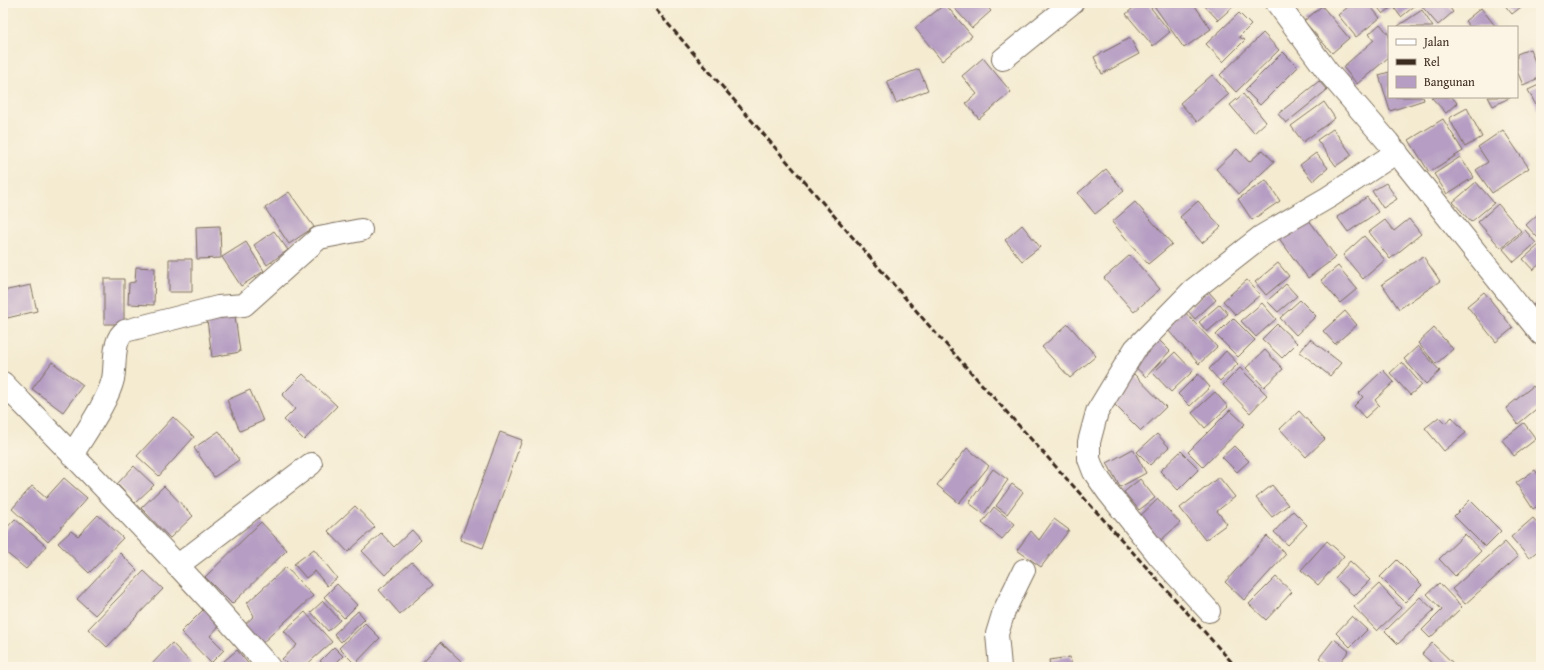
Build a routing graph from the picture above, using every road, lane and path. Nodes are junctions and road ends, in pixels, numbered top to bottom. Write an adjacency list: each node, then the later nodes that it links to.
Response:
1 (1072, 3): 3 (street)
2 (1277, 3): 4 (street)
3 (1003, 59)
4 (1397, 152): 6 (street); 12 (street)
5 (361, 230): 8 (street)
6 (1541, 334)
7 (3, 383): 8 (street)
8 (72, 455): 10 (street)
9 (311, 464): 10 (street)
10 (178, 566): 13 (street)
11 (1024, 570): 14 (street)
12 (1209, 611)
13 (269, 667)
14 (1000, 667)

